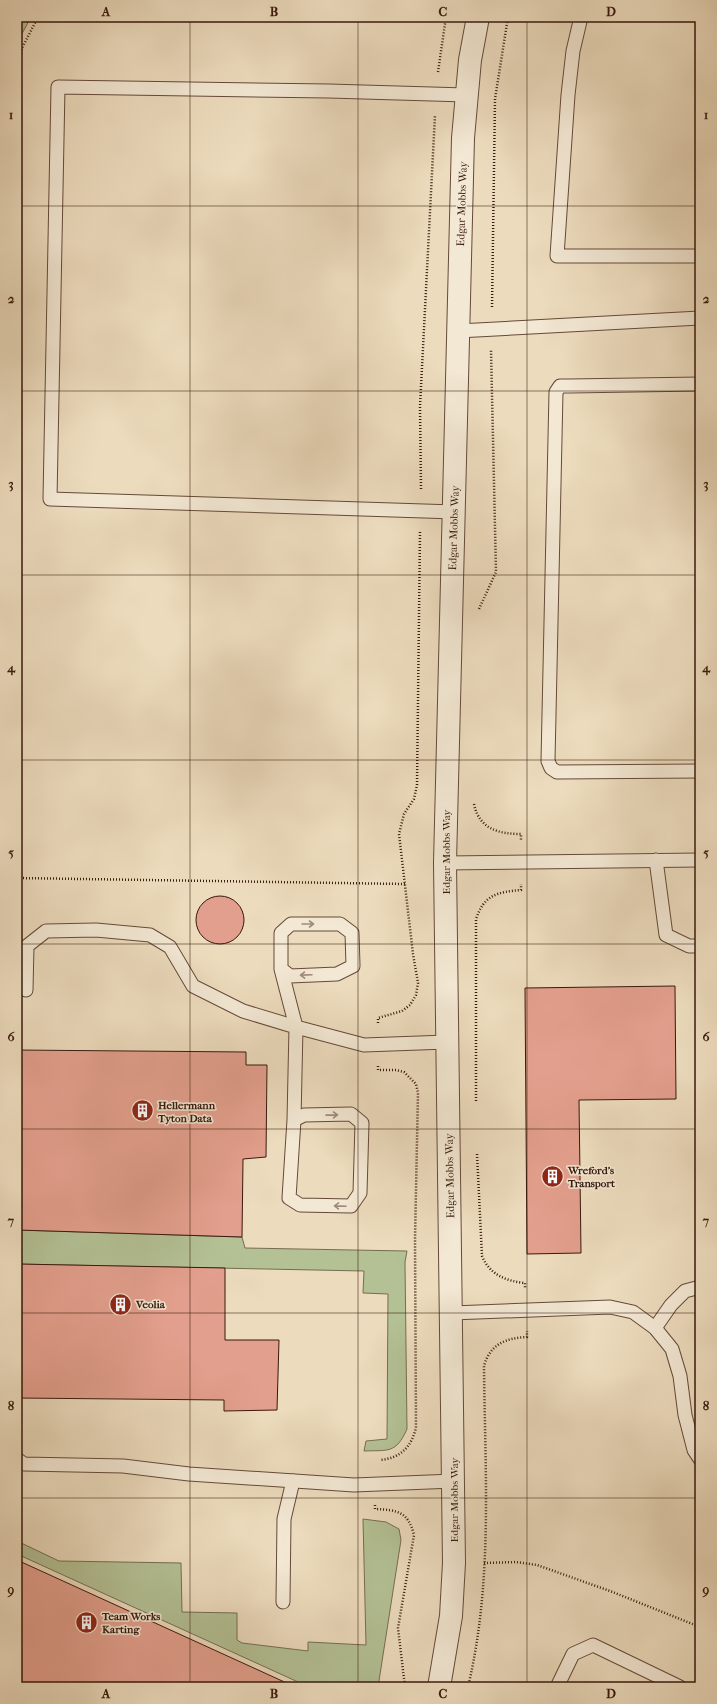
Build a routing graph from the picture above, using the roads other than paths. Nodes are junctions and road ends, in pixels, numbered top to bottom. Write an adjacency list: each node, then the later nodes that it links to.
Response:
1 (478, 17): 3 (street, Edgar Mobbs Way)
2 (581, 17): 4 (lane)
3 (466, 95): 6 (street, Edgar Mobbs Way); 8 (lane)
4 (700, 256)
5 (700, 318): 6 (lane)
6 (458, 331): 8 (street, Edgar Mobbs Way)
7 (700, 384): 9 (lane)
8 (455, 512): 12 (street, Edgar Mobbs Way)
9 (700, 772)
10 (656, 860): 11 (lane); 12 (lane); 13 (lane)
11 (700, 860)
12 (445, 863): 17 (street, Edgar Mobbs Way)
13 (700, 946)
14 (281, 969): 14 (lane, one-way to 14); 16 (lane)
15 (26, 990): 16 (lane)
16 (296, 1027): 17 (lane); 18 (lane)
17 (448, 1042): 20 (street, Edgar Mobbs Way)
18 (294, 1120): 18 (lane, one-way to 18)
19 (700, 1287): 21 (lane)
20 (452, 1313): 21 (lane); 25 (street, Edgar Mobbs Way)
21 (655, 1328): 23 (lane)
22 (17, 1459): 24 (lane)
23 (700, 1459)
24 (293, 1481): 25 (lane); 26 (lane)
25 (454, 1481): 27 (street, Edgar Mobbs Way)
26 (283, 1602)
27 (439, 1687)
28 (557, 1687): 29 (lane)
29 (680, 1687)

